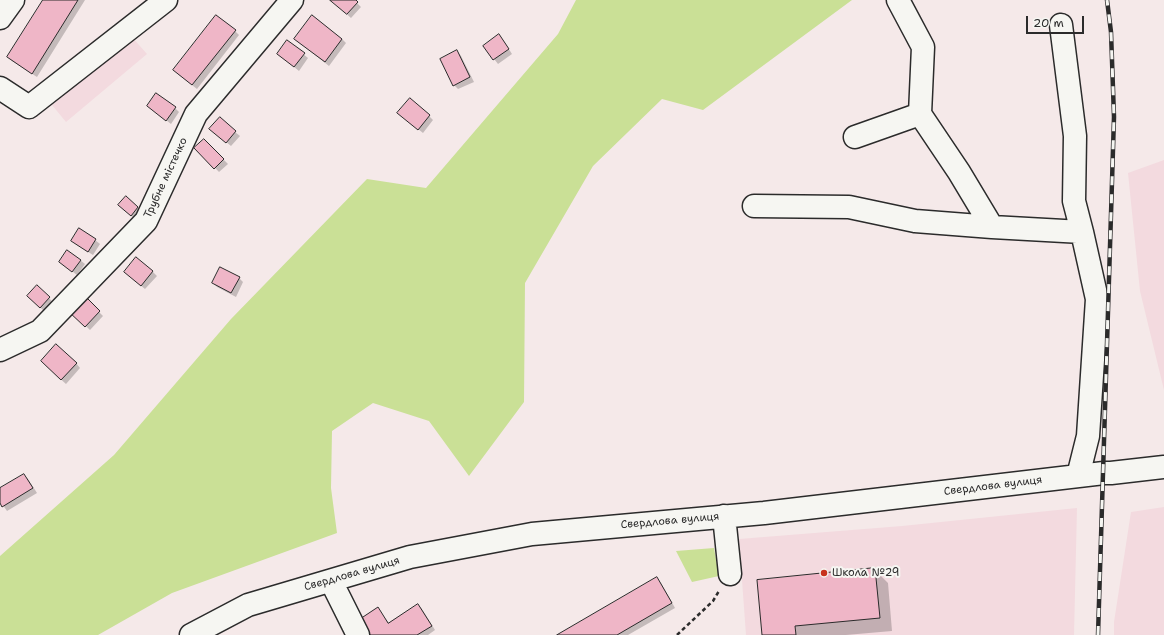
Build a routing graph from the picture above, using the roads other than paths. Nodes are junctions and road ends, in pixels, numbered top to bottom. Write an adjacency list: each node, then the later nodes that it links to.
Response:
1 (13, 0): 5 (street)
2 (166, 0): 7 (street)
3 (292, 0): 13 (street, Трубне містечко)
4 (898, 0): 8 (street)
5 (0, 18)
6 (1061, 25): 12 (street)
7 (0, 88)
8 (920, 114): 9 (street); 11 (street)
9 (855, 136)
10 (754, 206): 11 (street)
11 (992, 227): 12 (street)
12 (1082, 232): 15 (street)
13 (0, 350)
14 (1164, 467): 15 (street, Свердлова вулиця)
15 (1078, 476): 16 (street, Свердлова вулиця)
16 (724, 516): 17 (street); 18 (street, Свердлова вулиця)
17 (730, 574)
18 (331, 581): 19 (street, Свердлова вулиця); 20 (street)
19 (191, 635)
20 (358, 635)

